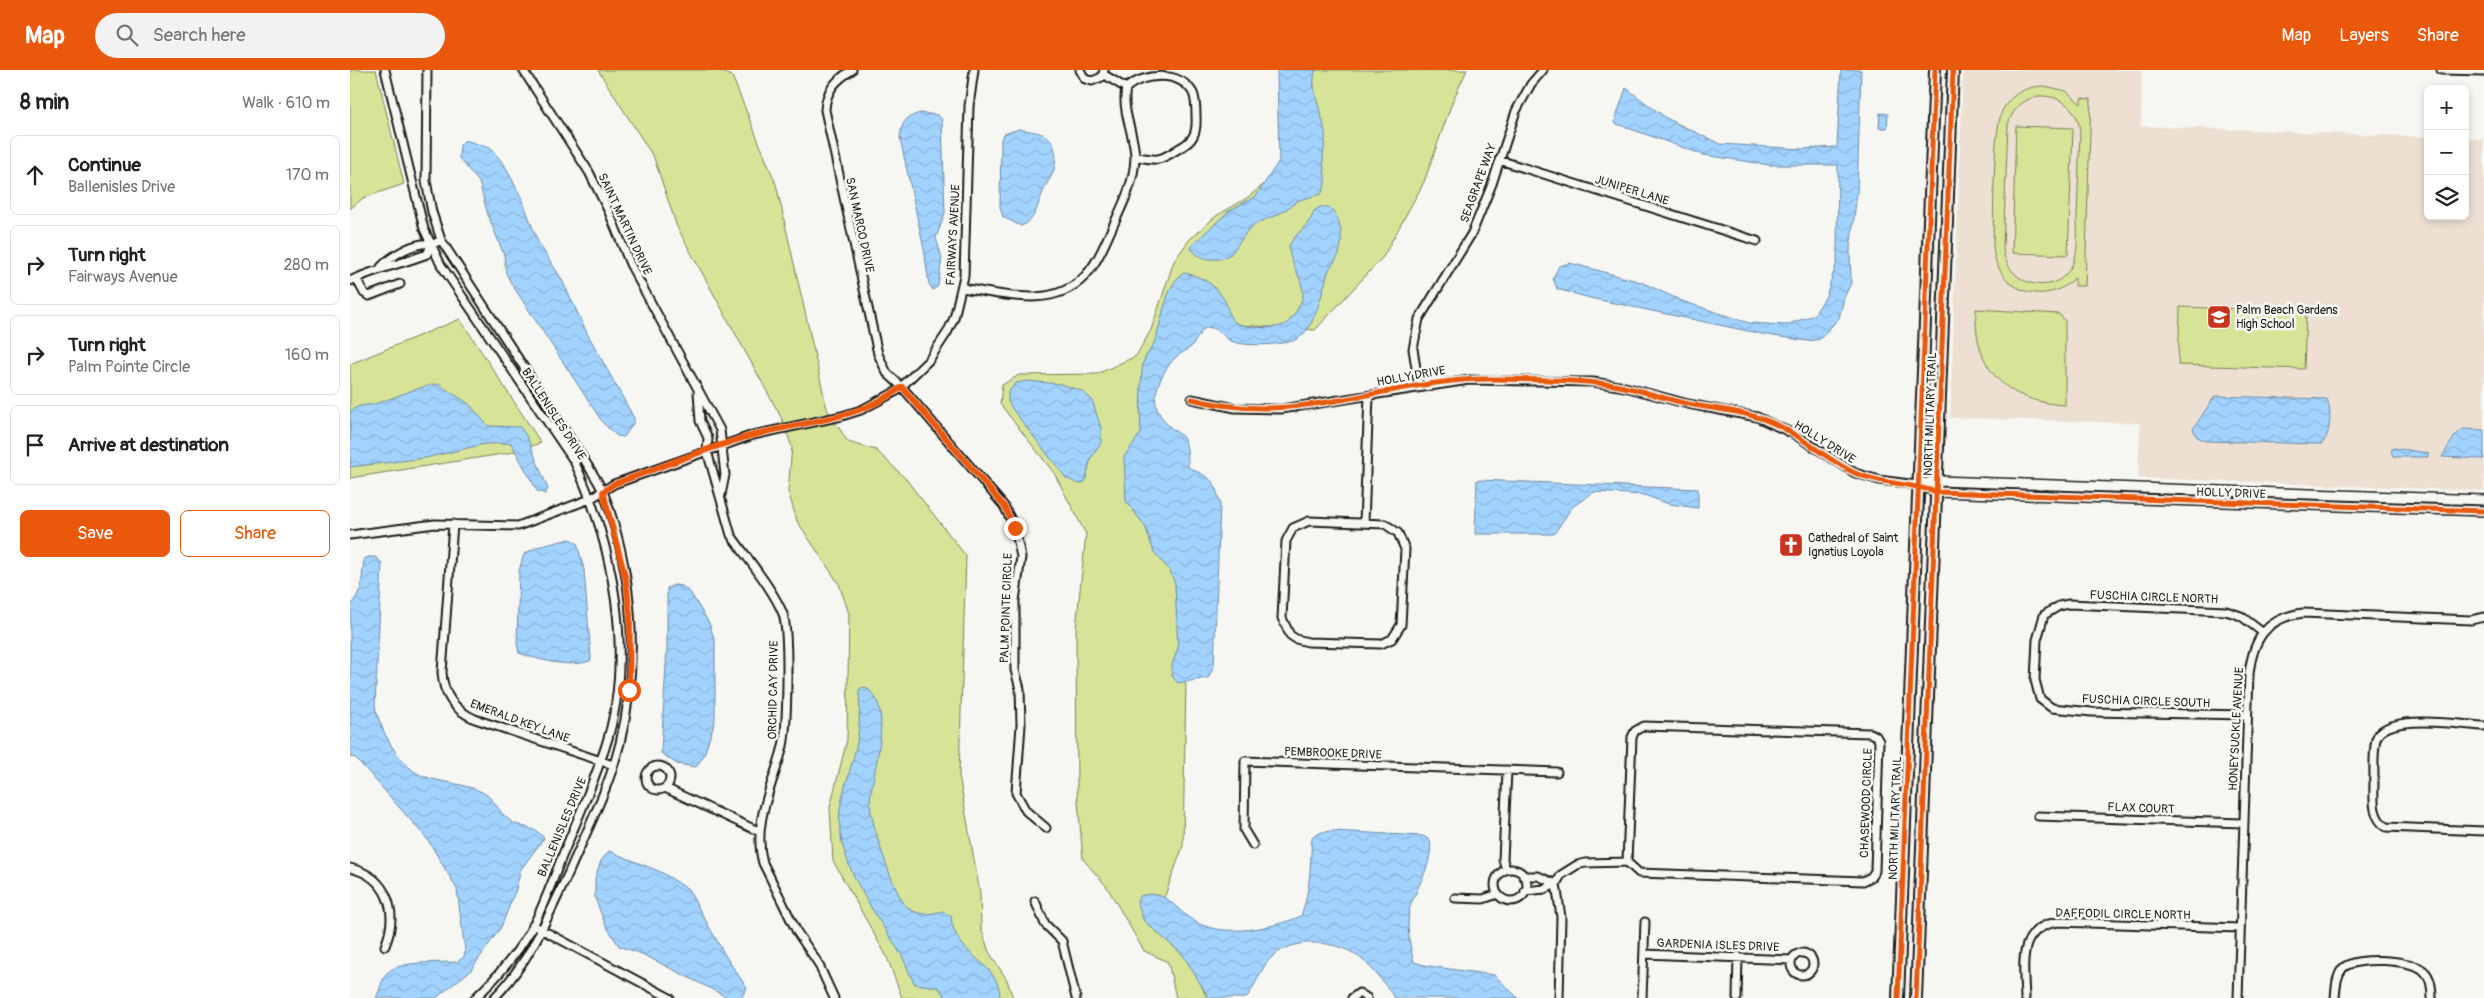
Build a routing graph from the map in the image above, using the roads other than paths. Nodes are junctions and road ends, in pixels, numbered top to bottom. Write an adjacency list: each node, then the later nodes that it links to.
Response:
1 (385, 70): 18 (street, BALLENISLES DRIVE)
2 (427, 70): 16 (street, BALLENISLES DRIVE)
3 (524, 70): 24 (street, SAINT MARTIN DRIVE)
4 (852, 70): 22 (street, SAN MARCO DRIVE)
5 (974, 70): 21 (street, FAIRWAYS AVENUE)
6 (1080, 70): 12 (street)
7 (1543, 70): 15 (street, SEAGRAPE WAY)
8 (1935, 70): 30 (main road, NORTH MILITARY TRAIL)
9 (1953, 70): 29 (main road, NORTH MILITARY TRAIL)
10 (2441, 70): 11 (street)
11 (2484, 71)
12 (1104, 72): 13 (street)
13 (1126, 88): 14 (street); 14 (street)
14 (1135, 157): 21 (street)
15 (1500, 160): 17 (street, JUNIPER LANE); 23 (street, SEAGRAPE WAY)
16 (441, 240): 18 (street); 31 (street, BALLENISLES DRIVE)
17 (1757, 241)
18 (430, 246): 19 (street); 34 (street, BALLENISLES DRIVE)
19 (353, 279): 20 (street)
20 (400, 284)
21 (962, 288): 22 (street, FAIRWAYS AVENUE)
22 (902, 387): 27 (street, FAIRWAYS AVENUE); 52 (street, PALM POINTE CIRCLE)
23 (1419, 387): 25 (street, HOLLY DRIVE); 30 (street, HOLLY DRIVE)
24 (698, 392): 27 (street, SAINT MARTIN DRIVE); 28 (street, SAINT MARTIN DRIVE)
25 (1369, 396): 26 (street, HOLLY DRIVE); 37 (street)
26 (1192, 399)
27 (723, 446): 28 (street, FAIRWAYS AVENUE); 33 (street, SAINT MARTIN DRIVE)
28 (707, 451): 31 (street, FAIRWAYS AVENUE); 33 (street, ORCHID CAY DRIVE)
29 (1938, 481): 30 (street, HOLLY DRIVE); 32 (main road, NORTH MILITARY TRAIL); 35 (street, HOLLY DRIVE)
30 (1917, 485): 32 (street, HOLLY DRIVE); 83 (main road, NORTH MILITARY TRAIL)
31 (603, 492): 34 (street, FAIRWAYS AVENUE); 46 (street, BALLENISLES DRIVE)
32 (1937, 492): 36 (street, HOLLY DRIVE); 84 (main road, NORTH MILITARY TRAIL)
33 (721, 497): 53 (street, ORCHID CAY DRIVE)
34 (590, 499): 38 (street, FAIRWAYS AVENUE); 45 (street, BALLENISLES DRIVE)
35 (2484, 500)
36 (2484, 511)
37 (1364, 523): 37 (street)
38 (453, 524): 39 (street, FAIRWAYS AVENUE); 45 (street, EMERALD KEY LANE)
39 (350, 535)
40 (2484, 617): 41 (street)
41 (2262, 632): 42 (street, FUSCHIA CIRCLE NORTH); 43 (street, HONEYSUCKLE AVENUE)
42 (2044, 704): 43 (street, FUSCHIA CIRCLE SOUTH)
43 (2247, 715): 51 (street, HONEYSUCKLE AVENUE)
44 (2484, 726): 54 (street)
45 (600, 761): 46 (street, EMERALD KEY LANE); 66 (street, BALLENISLES DRIVE)
46 (613, 765): 68 (street, BALLENISLES DRIVE)
47 (1507, 770): 48 (street, PEMBROOKE DRIVE); 55 (street, PEMBROOKE DRIVE); 58 (street)
48 (1558, 772)
49 (666, 788): 53 (street)
50 (2038, 816): 51 (street, FLAX COURT)
51 (2242, 823): 67 (street, HONEYSUCKLE AVENUE)
52 (1046, 828)
53 (758, 831): 76 (street, ORCHID CAY DRIVE)
54 (2484, 831)
55 (1253, 845)
56 (1627, 862): 56 (street, CHASEWOOD CIRCLE); 60 (street)
57 (350, 868): 69 (street)
58 (1506, 869): 59 (street); 62 (street)
59 (1523, 876): 60 (street); 61 (street)
60 (1556, 884): 61 (street); 80 (street)
61 (1524, 891): 62 (street)
62 (1498, 894): 63 (street)
63 (1454, 898)
64 (1034, 901): 77 (street)
65 (1645, 922): 70 (street, GARDENIA ISLES DRIVE)
66 (533, 925): 68 (street); 73 (street, BALLENISLES DRIVE)
67 (2240, 928): 85 (street, DAFFODIL CIRCLE NORTH); 86 (street, HONEYSUCKLE AVENUE)
68 (543, 930): 74 (street, BALLENISLES DRIVE); 75 (street)
69 (385, 946)
70 (1644, 954): 71 (street, GARDENIA ISLES DRIVE); 81 (street, GARDENIA ISLES DRIVE)
71 (1738, 956): 72 (street, GARDENIA ISLES DRIVE); 82 (street)
72 (1792, 960)
73 (475, 998)
74 (494, 998)
75 (670, 998)
76 (834, 998)
77 (1076, 998)
78 (1352, 998): 79 (street)
79 (1367, 998)
80 (1559, 998)
81 (1642, 998)
82 (1737, 998)
83 (1898, 998)
84 (1916, 998)
85 (2025, 998)
86 (2238, 998)
87 (2335, 998): 88 (street)
88 (2432, 998)

